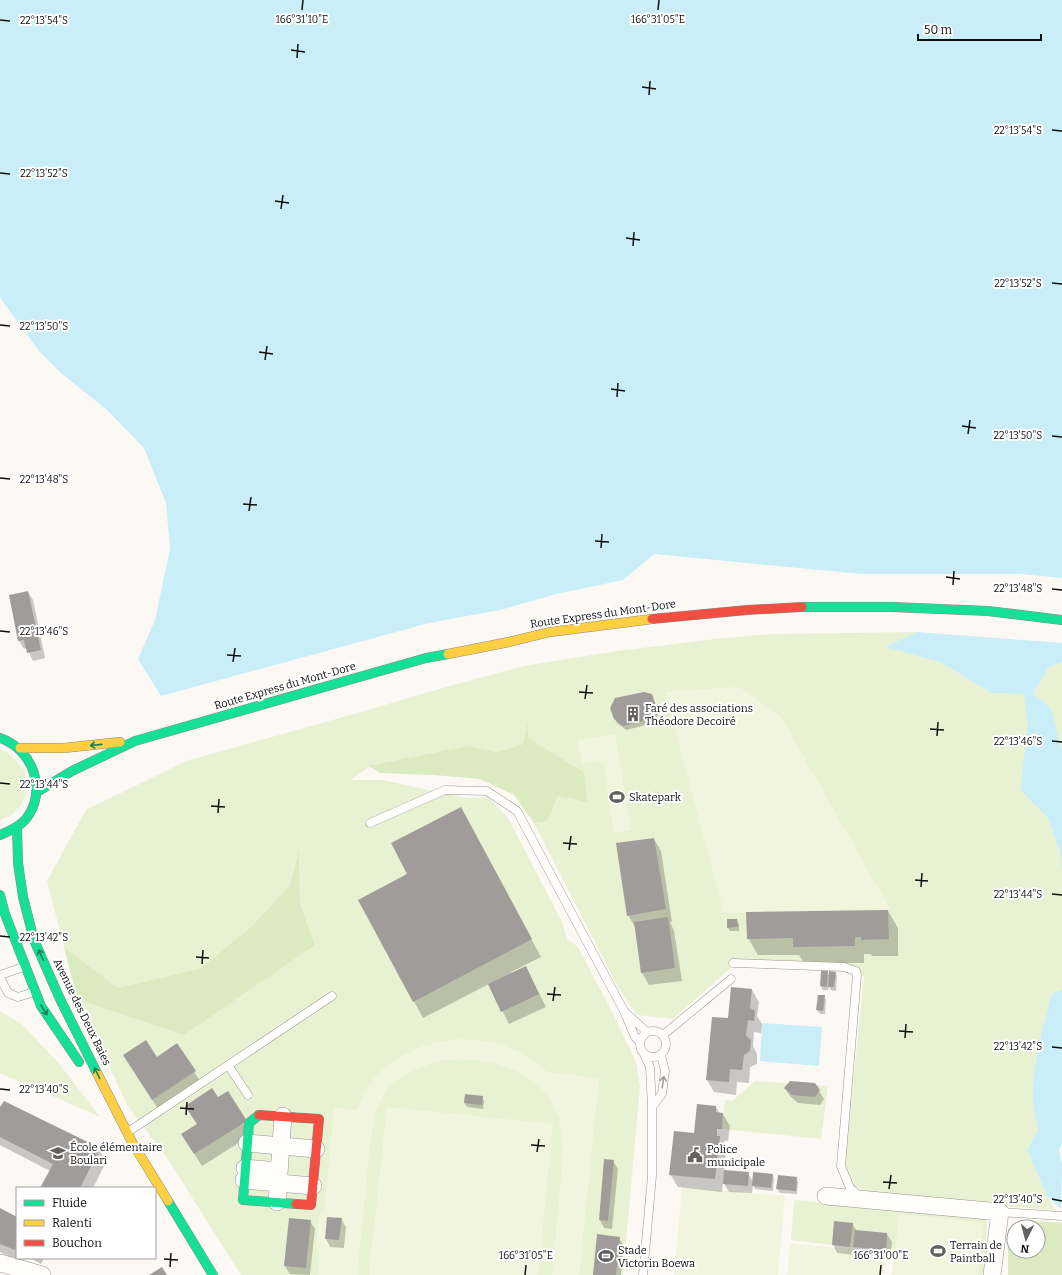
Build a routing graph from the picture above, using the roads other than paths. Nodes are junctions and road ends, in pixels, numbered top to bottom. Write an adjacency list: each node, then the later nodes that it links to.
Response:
1 (1062, 620): 3 (main road, Route Express du Mont-Dore)
2 (1, 737): 4 (main road)
3 (135, 741): 4 (main road, Route Express du Mont-Dore, one-way to 4); 5 (main road, Route Express du Mont-Dore)
4 (20, 748): 5 (main road)
5 (37, 792): 7 (main road)
6 (370, 823): 16 (lane)
7 (17, 827): 8 (main road); 27 (main road, Avenue des Deux Baies, one-way to 7)
8 (0, 835)
9 (0, 895): 11 (main road, Avenue des Deux Baies)
10 (733, 963): 35 (lane)
11 (25, 967): 12 (lane); 14 (main road, Avenue des Deux Baies)
12 (0, 976): 14 (lane)
13 (731, 979): 18 (lane)
14 (35, 992): 27 (main road, Avenue des Deux Baies, one-way to 27)
15 (332, 996): 22 (lane)
16 (624, 1011): 17 (lane); 19 (lane)
17 (647, 1032): 18 (lane); 19 (lane)
18 (663, 1035): 21 (lane)
19 (640, 1042): 20 (lane)
20 (644, 1054): 21 (lane); 24 (lane)
21 (661, 1055): 24 (lane, one-way to 21)
22 (228, 1065): 23 (lane); 27 (lane)
23 (248, 1095)
24 (652, 1107): 42 (lane)
25 (283, 1116): 26 (main road); 28 (main road); 29 (street)
26 (306, 1118): 29 (street); 30 (main road)
27 (127, 1132): 41 (main road, Avenue des Deux Baies)
28 (247, 1143): 29 (street); 31 (main road)
29 (282, 1146): 30 (street); 32 (street)
30 (316, 1149): 33 (main road)
31 (245, 1174): 32 (street); 36 (main road)
32 (279, 1177): 33 (street); 36 (street)
33 (313, 1186): 36 (main road)
34 (826, 1196): 35 (street)
35 (865, 1200): 37 (street)
36 (277, 1202)
37 (1000, 1212): 38 (lane); 43 (street)
38 (1062, 1216)
39 (0, 1263): 40 (street)
40 (42, 1275)
41 (213, 1275)
42 (643, 1275)
43 (992, 1275)

